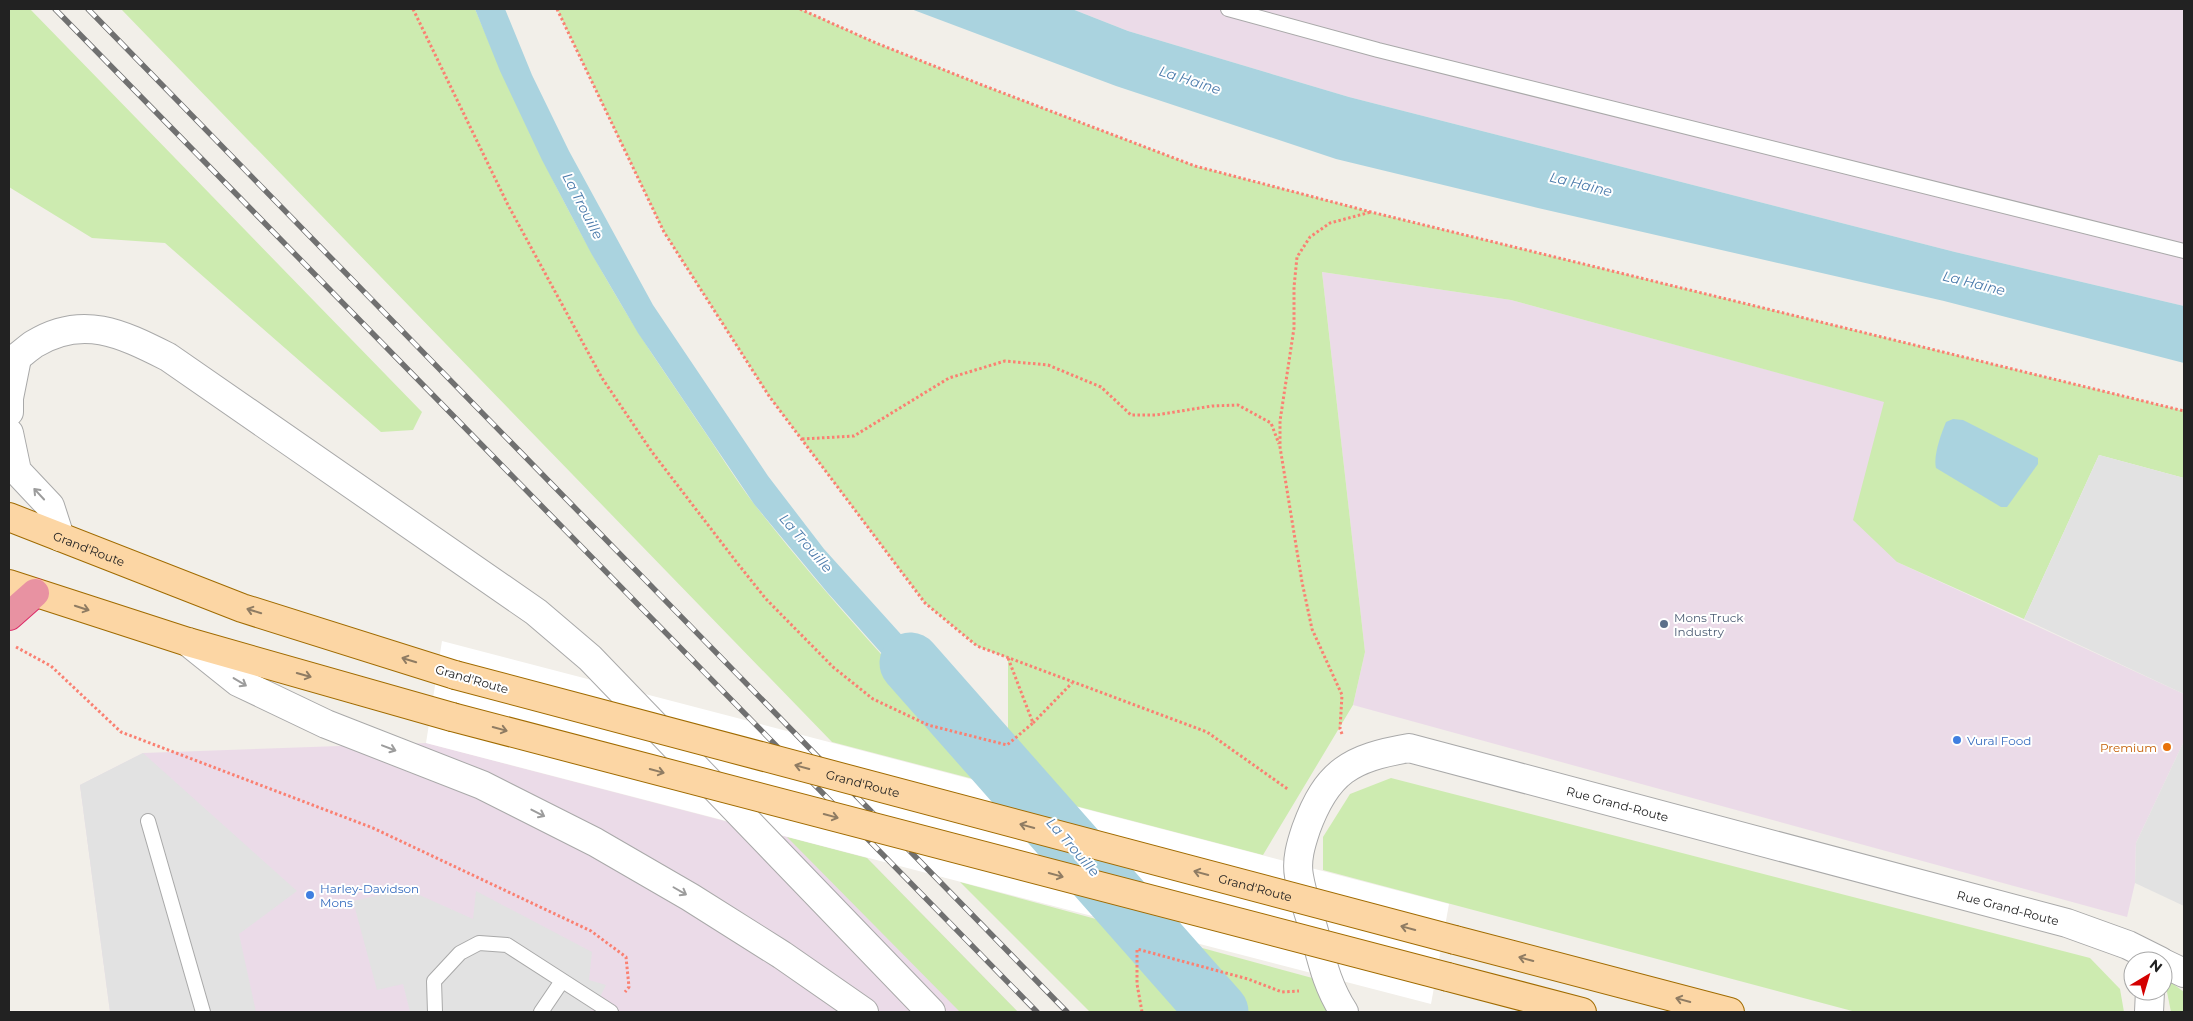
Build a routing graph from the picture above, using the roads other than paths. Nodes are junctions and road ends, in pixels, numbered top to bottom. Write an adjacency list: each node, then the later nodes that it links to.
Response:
1 (1228, 9): 2 (lane)
2 (2184, 251)
3 (13, 360): 4 (street); 20 (street)
4 (9, 412)
5 (9, 433): 7 (street, one-way to 5)
6 (9, 517): 7 (main road, Grand'Route)
7 (60, 537): 23 (main road, Grand'Route, one-way to 7, bridge)
8 (9, 584): 9 (main road)
9 (35, 593): 10 (highway); 11 (main road, one-way to 11)
10 (11, 628)
11 (188, 642): 19 (street, one-way to 19); 22 (main road, one-way to 22, bridge)
12 (148, 821): 15 (lane)
13 (2128, 951): 21 (street, Rue Grand-Route)
14 (562, 981): 16 (lane); 17 (lane); 18 (lane)
15 (203, 1012)
16 (435, 1012)
17 (541, 1012)
18 (611, 1012)
19 (864, 1012)
20 (931, 1012)
21 (1344, 1012)
22 (1582, 1012)
23 (1730, 1012)

